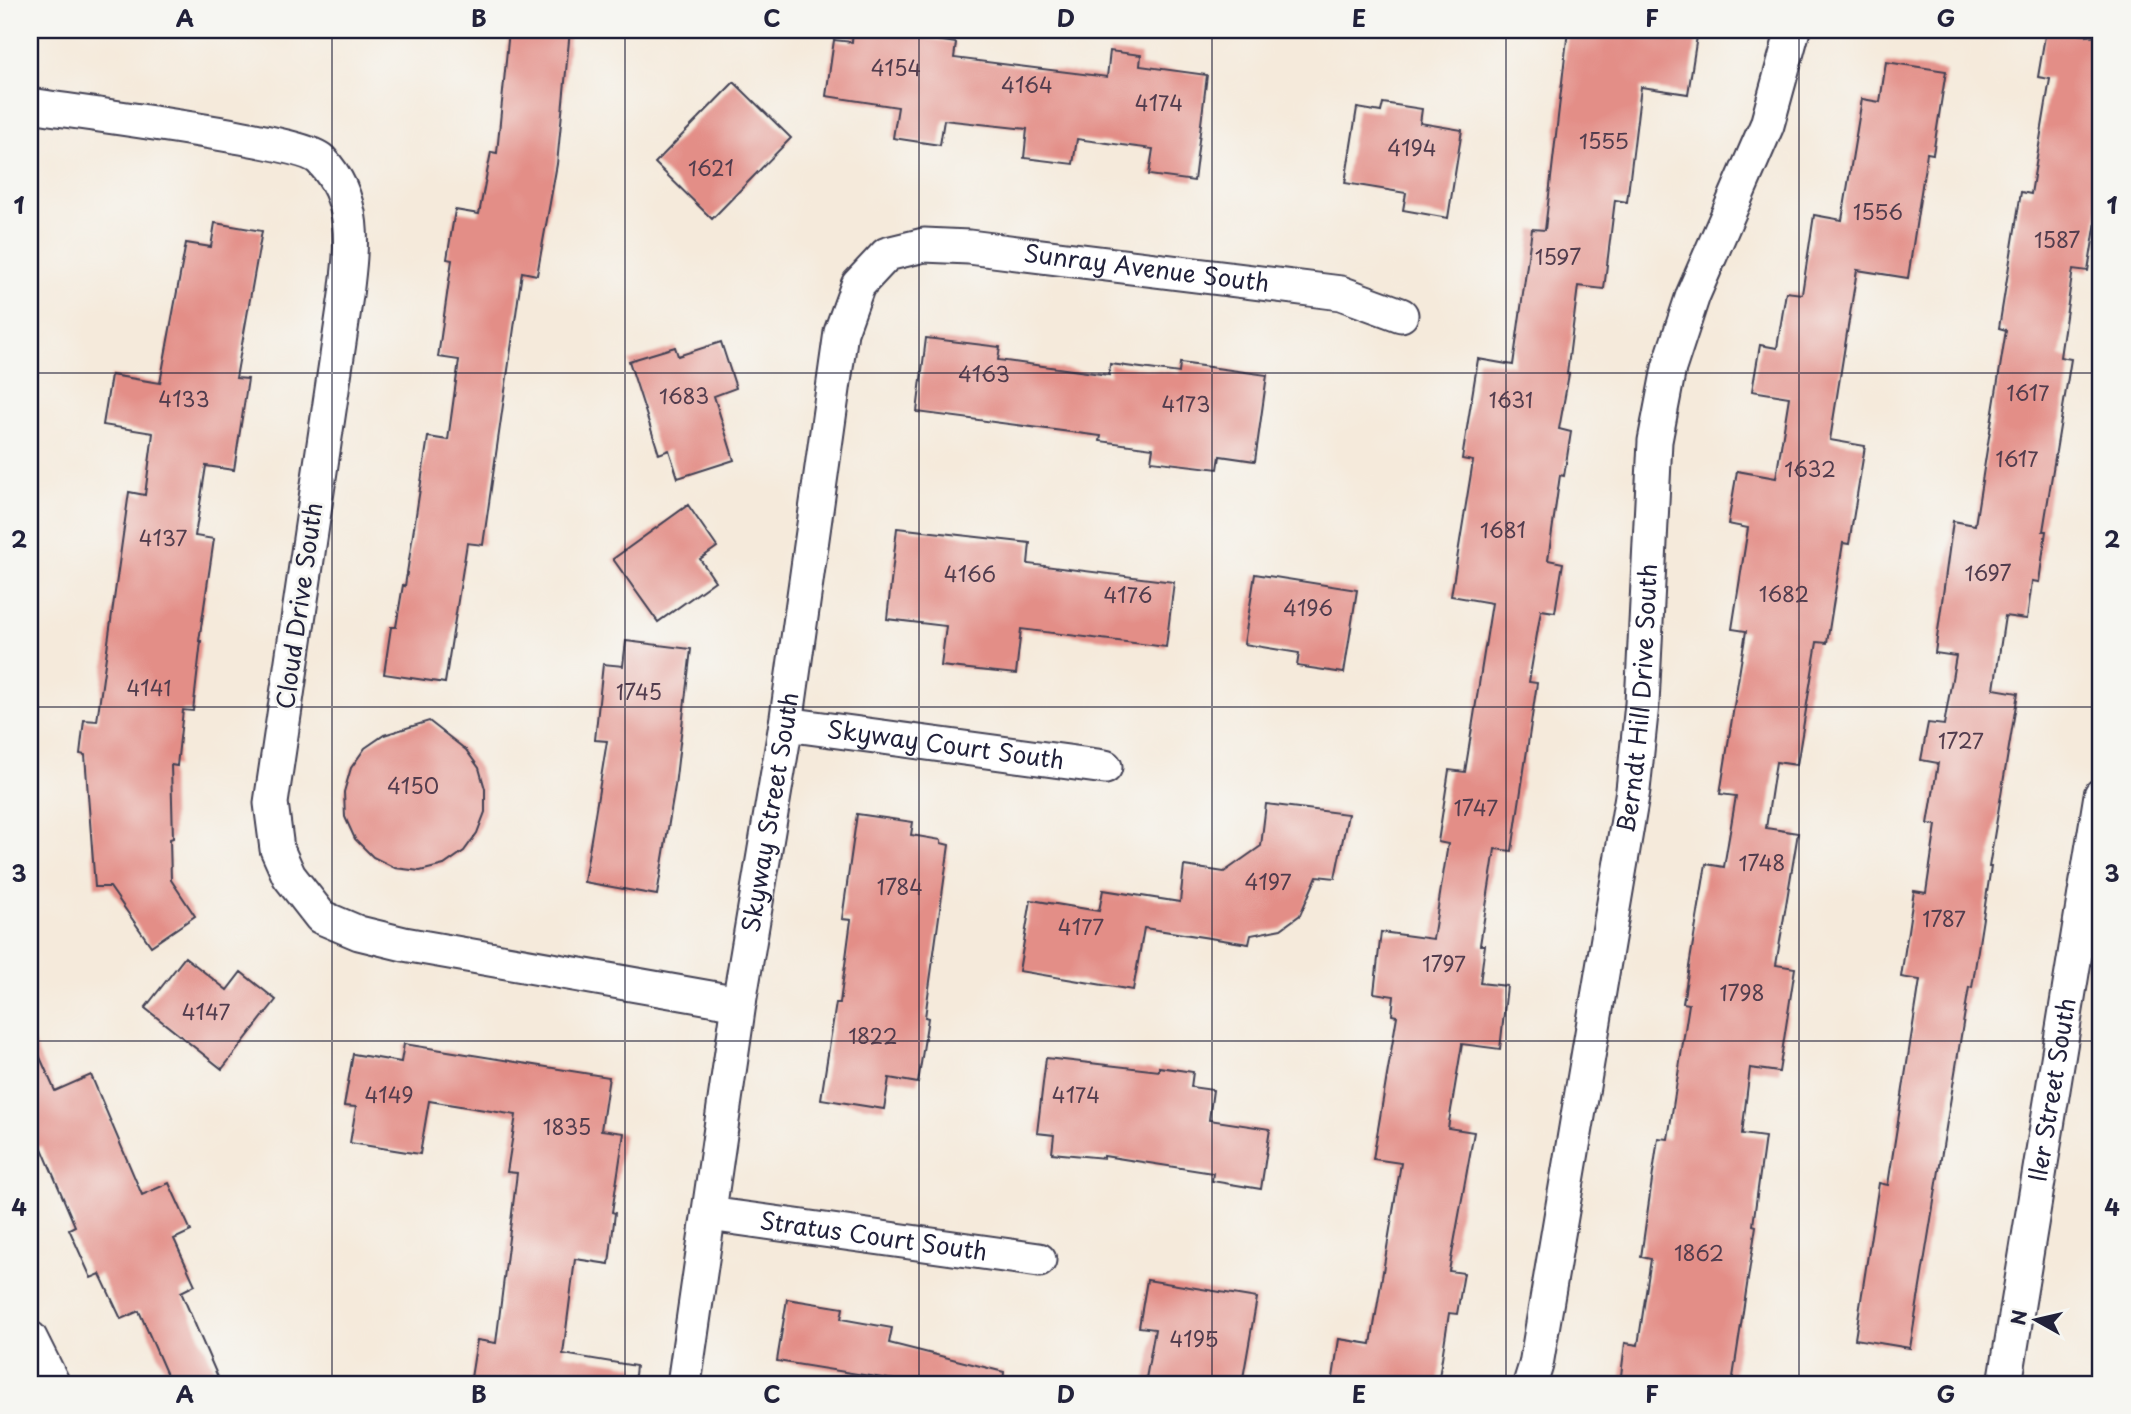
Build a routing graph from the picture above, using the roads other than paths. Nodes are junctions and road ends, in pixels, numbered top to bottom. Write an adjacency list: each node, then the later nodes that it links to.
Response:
1 (1793, 30): 14 (street, Berndt Hill Drive South)
2 (30, 105): 8 (street, Cloud Drive South)
3 (887, 254): 4 (street, Sunray Avenue South); 5 (street, Skyway Street South)
4 (1401, 315)
5 (786, 724): 6 (street, Skyway Court South); 8 (street, Skyway Street South)
6 (1105, 767)
7 (2101, 795): 15 (street, Iler Street South)
8 (739, 1003): 9 (street, Skyway Street South)
9 (709, 1214): 10 (street, Stratus Court South); 13 (street, Skyway Street South)
10 (1039, 1260)
11 (30, 1338): 12 (street)
12 (53, 1384)
13 (684, 1384)
14 (1531, 1384)
15 (2005, 1384)

